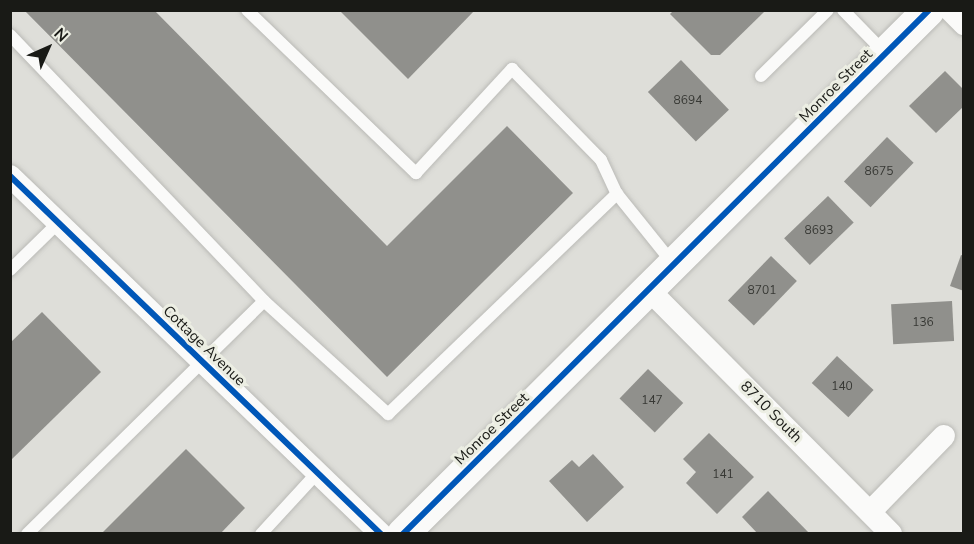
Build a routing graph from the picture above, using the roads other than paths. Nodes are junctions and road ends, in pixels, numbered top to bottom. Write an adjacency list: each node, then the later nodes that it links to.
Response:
1 (248, 10): 11 (lane)
2 (828, 10): 9 (lane)
3 (843, 10): 8 (lane)
4 (929, 10): 8 (street, Monroe Street)
5 (950, 10): 6 (street)
6 (963, 24)
7 (10, 35): 16 (lane)
8 (886, 54): 13 (street, Monroe Street)
9 (761, 76)
10 (10, 176): 12 (street, Cottage Avenue)
11 (617, 194): 13 (lane); 16 (lane)
12 (59, 222): 14 (lane); 17 (street, Cottage Avenue)
13 (675, 266): 15 (street, Monroe Street)
14 (10, 270)
15 (650, 291): 20 (street, 8710 South); 24 (street, Monroe Street)
16 (264, 301): 17 (lane)
17 (202, 360): 19 (street, Cottage Avenue); 21 (lane)
18 (944, 436): 20 (street)
19 (318, 472): 22 (lane); 23 (street, Cottage Avenue)
20 (870, 512): 25 (street, 8710 South)
21 (27, 534)
22 (261, 534)
23 (381, 534)
24 (403, 534)
25 (891, 534)

